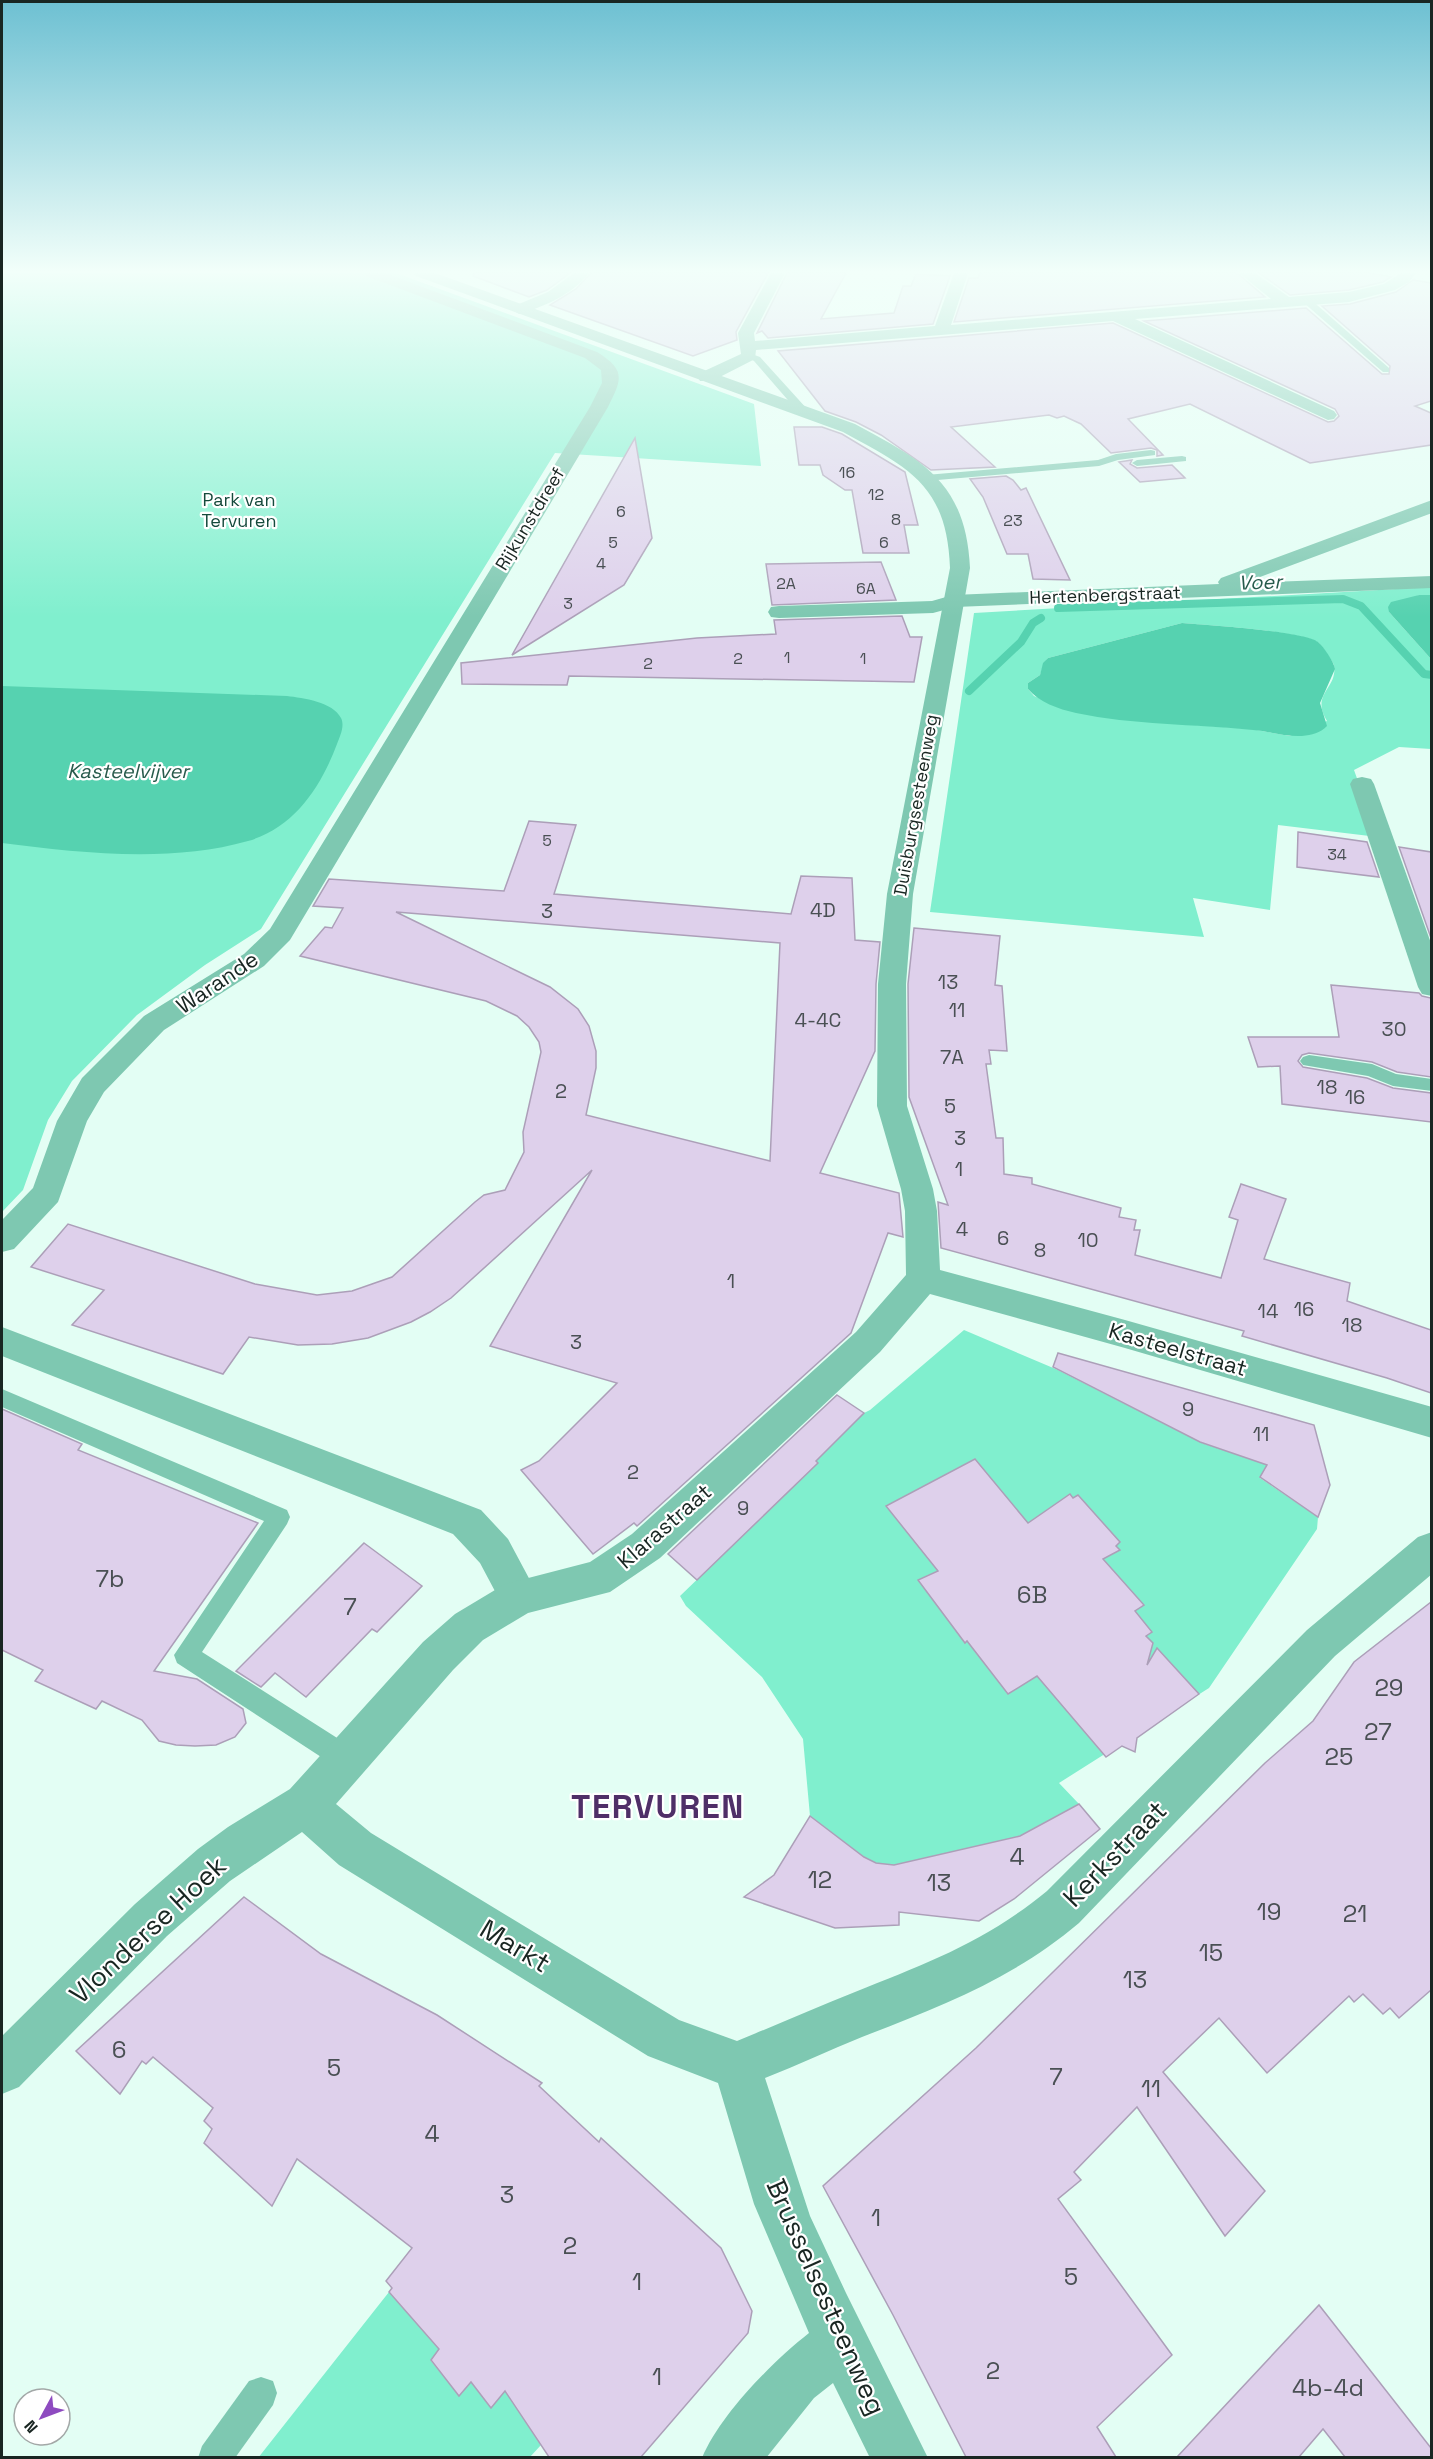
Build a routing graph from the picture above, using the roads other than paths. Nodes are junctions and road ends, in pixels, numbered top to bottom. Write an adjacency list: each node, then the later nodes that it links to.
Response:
1 (609, 388): 16 (street, Rijkunstdreef)
2 (736, 388): 5 (street, Duisburgsesteenweg)
3 (782, 388): 5 (lane, Duisburgsesteenweg)
4 (1270, 388): 6 (street)
5 (804, 412): 10 (street, Duisburgsesteenweg)
6 (1328, 415)
7 (1151, 453): 9 (lane)
8 (1182, 459): 9 (lane)
9 (1099, 463): 10 (lane)
10 (926, 478): 14 (street, Duisburgsesteenweg)
11 (1431, 506): 13 (street)
12 (1431, 582): 13 (street, Hertenbergstraat)
13 (1206, 591): 14 (street, Hertenbergstraat)
14 (953, 601): 15 (street, Hertenbergstraat); 22 (street, Duisburgsesteenweg)
15 (779, 612)
16 (436, 675): 21 (street, Warande)
17 (1362, 784): 18 (street)
18 (1431, 987)
19 (1309, 1061): 20 (lane)
20 (1431, 1085)
21 (2, 1240)
22 (923, 1280): 25 (street, Kasteelstraat); 27 (street, Klarastraat)
23 (2, 1341): 27 (street)
24 (2, 1398): 28 (lane)
25 (1431, 1423)
26 (1431, 1548): 30 (street, Kerkstraat)
27 (519, 1597): 28 (street, Klarastraat)
28 (347, 1759): 29 (street, Klarastraat)
29 (306, 1805): 30 (street, Markt); 31 (street, Vlonderse Hoek)
30 (736, 2066): 32 (street, Brusselsesteenweg)
31 (2, 2070)
32 (840, 2342): 35 (street); 36 (street, Brusselsesteenweg)
33 (261, 2393): 34 (lane)
34 (214, 2457)
35 (730, 2457)
36 (900, 2457)

